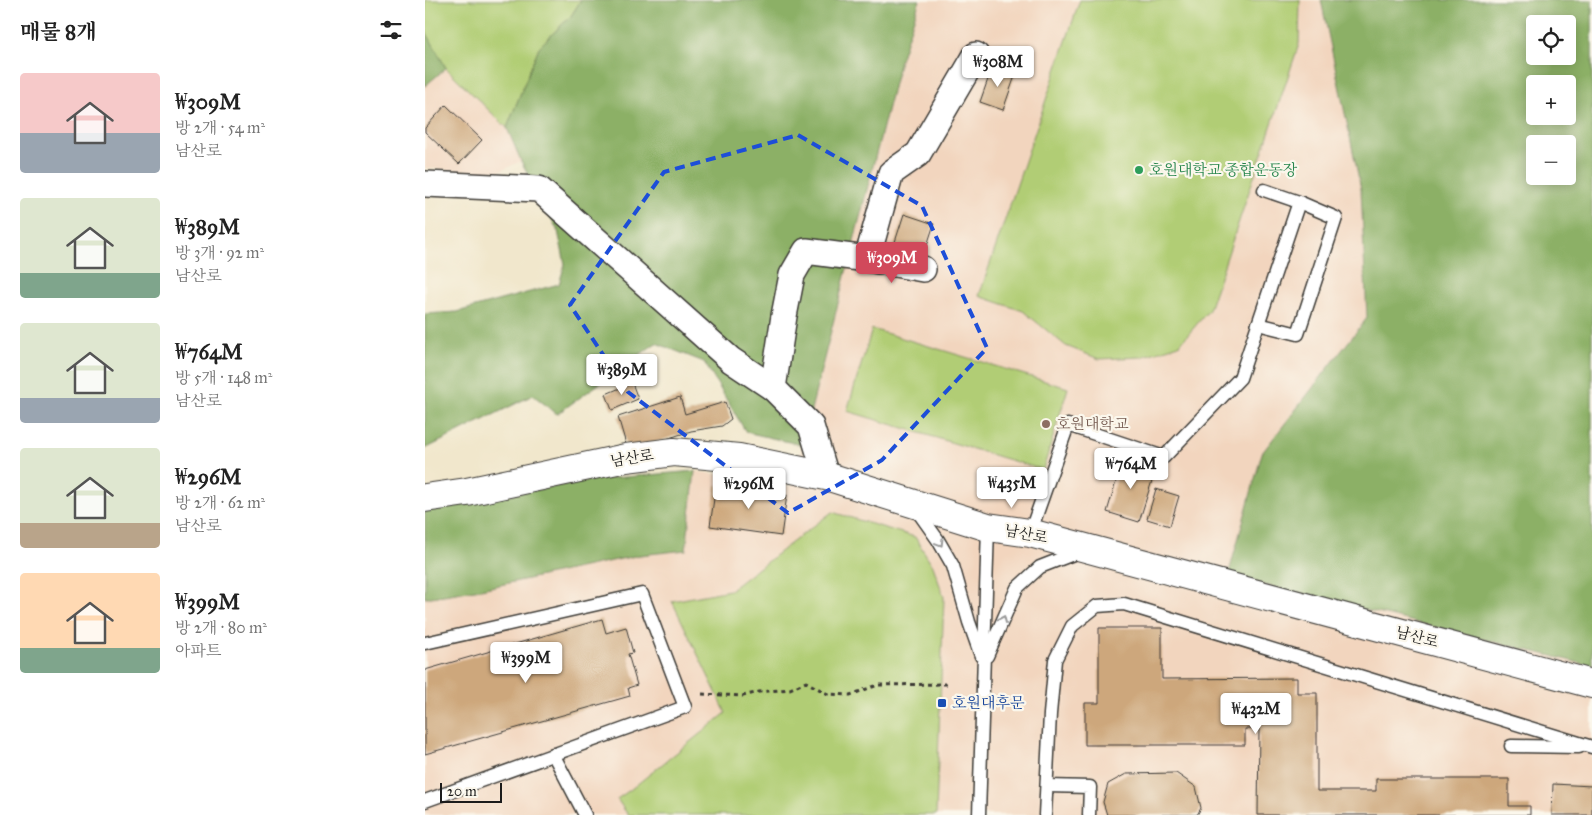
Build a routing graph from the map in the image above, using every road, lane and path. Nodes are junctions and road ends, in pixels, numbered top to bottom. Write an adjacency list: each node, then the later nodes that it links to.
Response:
1 (976, 54): 5 (street)
2 (425, 184): 8 (street)
3 (1264, 190): 4 (lane)
4 (1299, 202): 7 (lane); 7 (lane)
5 (867, 259): 6 (street); 8 (street)
6 (923, 269)
7 (1258, 324): 13 (lane)
8 (773, 388): 9 (street)
9 (826, 476): 10 (street, 남산로); 11 (street, 남산로)
10 (425, 498)
11 (912, 503): 12 (street, 남산로); 16 (lane, one-way to 16)
12 (988, 527): 13 (street, 남산로); 16 (lane)
13 (1030, 533): 14 (street, 남산로)
14 (1087, 548): 16 (lane, one-way to 14); 18 (street, 남산로)
15 (425, 643): 22 (lane)
16 (984, 663): 26 (lane)
17 (947, 684): 19 (path)
18 (1592, 684)
19 (702, 694)
20 (1511, 746): 21 (lane)
21 (1592, 747): 23 (lane)
22 (553, 754): 24 (lane); 25 (lane)
23 (1047, 786): 27 (lane); 28 (lane)
24 (425, 801)
25 (580, 813)
26 (979, 815)
27 (1045, 815)
28 (1089, 815)

